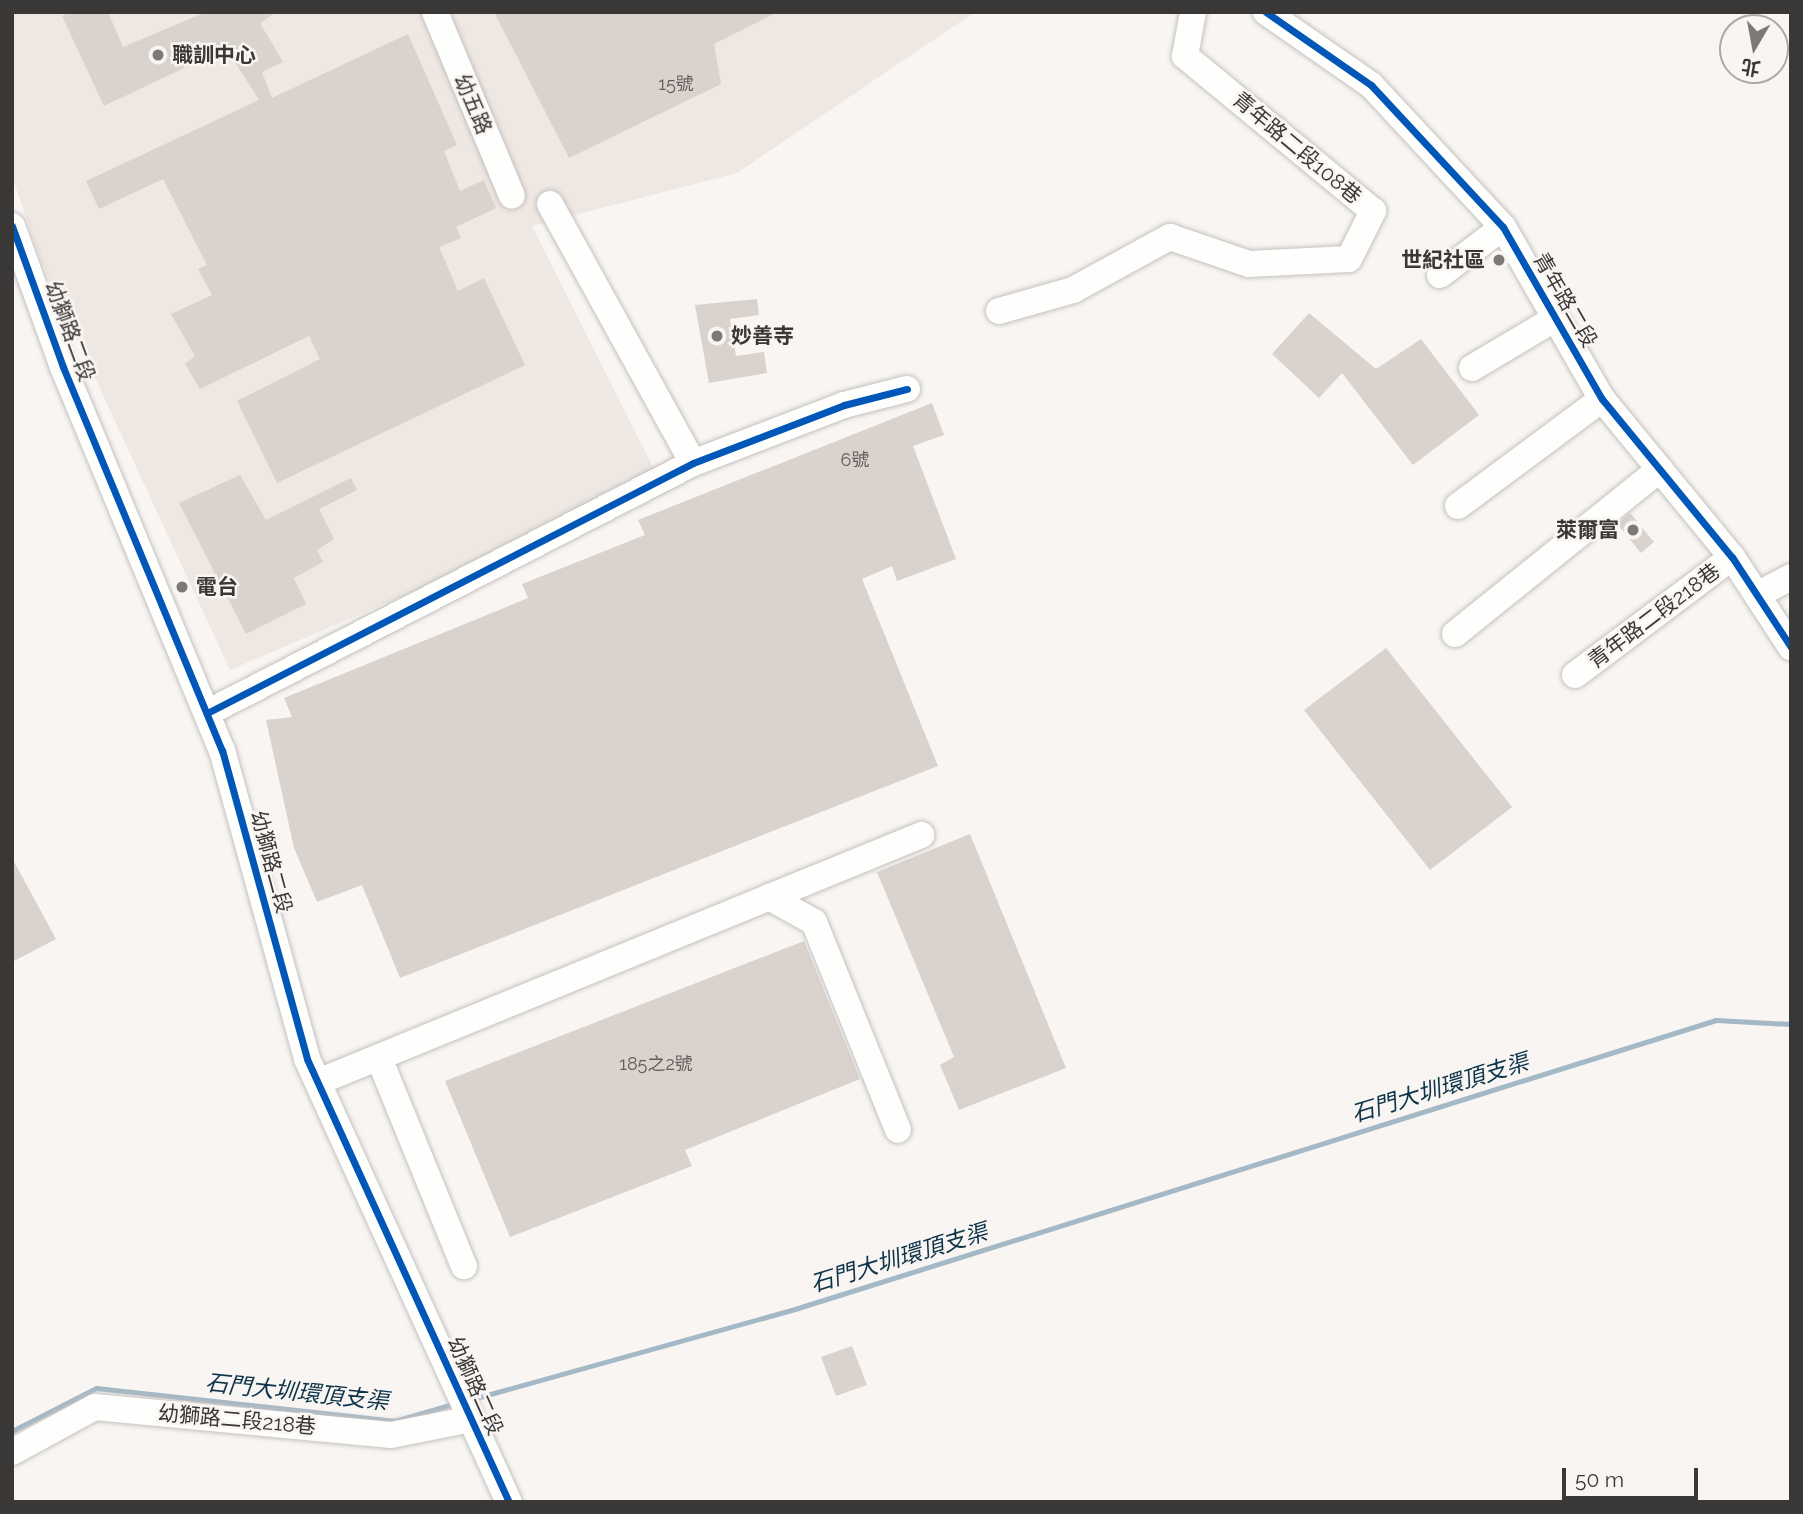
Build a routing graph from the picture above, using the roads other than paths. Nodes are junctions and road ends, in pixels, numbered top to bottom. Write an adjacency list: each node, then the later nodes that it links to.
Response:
1 (435, 12): 4 (street, 幼五路)
2 (1193, 12): 9 (street, 青年路二段108巷)
3 (1266, 12): 7 (street, 青年路二段)
4 (512, 196)
5 (550, 204): 14 (street)
6 (12, 226): 23 (street, 幼獅路二段)
7 (1503, 227): 8 (street); 10 (street, 青年路二段)
8 (1440, 275)
9 (999, 312)
10 (1556, 318): 11 (street); 13 (street, 青年路二段)
11 (1472, 368)
12 (907, 389): 14 (street)
13 (1602, 399): 15 (street, 青年路二段); 16 (street)
14 (692, 463): 23 (street)
15 (1660, 469): 17 (street, 青年路二段); 20 (street)
16 (1458, 506)
17 (1732, 557): 19 (street, 青年路二段); 22 (street, 青年路二段218巷)
18 (1791, 577): 19 (street)
19 (1757, 596): 21 (street, 青年路二段)
20 (1455, 634)
21 (1791, 647)
22 (1575, 675)
23 (207, 713): 27 (street, 幼獅路二段)
24 (921, 835): 25 (street)
25 (769, 897): 26 (street); 28 (street)
26 (379, 1058): 27 (street); 29 (street)
27 (318, 1082): 30 (street, 幼獅路二段)
28 (898, 1130)
29 (464, 1266)
30 (471, 1419): 31 (street, 幼獅路二段218巷); 32 (street, 幼獅路二段)
31 (12, 1452)
32 (509, 1502)

